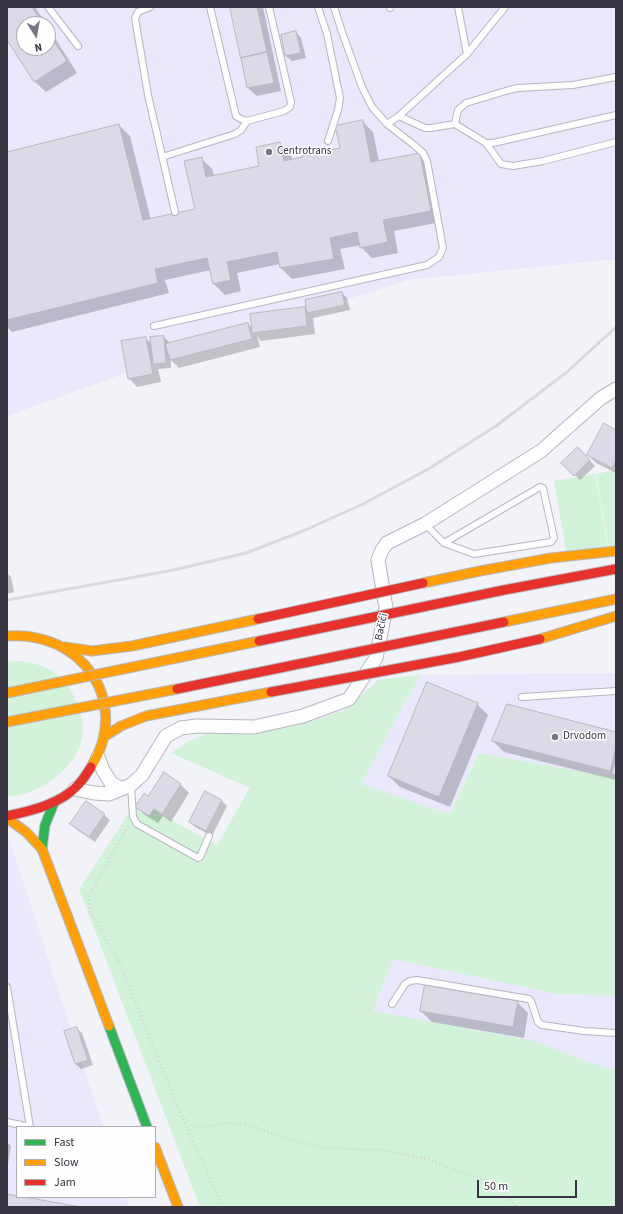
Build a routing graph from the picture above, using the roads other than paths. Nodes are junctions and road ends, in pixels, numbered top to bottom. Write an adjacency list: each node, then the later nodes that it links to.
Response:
1 (48, 7): 9 (lane)
2 (150, 7): 20 (lane)
3 (210, 7): 14 (lane)
4 (269, 7): 14 (lane)
5 (318, 7): 17 (lane)
6 (334, 7): 15 (lane)
7 (458, 7): 10 (lane)
8 (504, 7): 10 (lane)
9 (78, 46)
10 (468, 54): 13 (lane)
11 (616, 77): 16 (lane)
12 (616, 114): 19 (lane)
13 (399, 116): 15 (lane); 16 (lane)
14 (247, 121): 20 (lane)
15 (387, 124): 22 (lane)
16 (454, 124): 19 (lane)
17 (328, 141)
18 (616, 142): 19 (lane)
19 (486, 143)
20 (162, 157): 21 (lane)
21 (175, 212)
22 (154, 326)
23 (616, 389): 24 (street, Bačići)
24 (425, 524): 25 (lane); 38 (street, Bačići)
25 (444, 542): 25 (lane)
26 (616, 551): 31 (main road, bridge)
27 (616, 569): 33 (main road, bridge)
28 (616, 599): 35 (main road, bridge)
29 (616, 616): 36 (main road, bridge)
30 (8, 635): 31 (main road)
31 (64, 647): 36 (main road)
32 (616, 691): 34 (lane)
33 (7, 693)
34 (522, 697)
35 (7, 722)
36 (105, 736): 37 (main road)
37 (98, 757): 38 (street); 39 (main road)
38 (127, 787): 39 (street); 42 (lane)
39 (75, 789): 40 (main road)
40 (54, 803): 41 (main road); 43 (main road)
41 (7, 817): 43 (main road)
42 (209, 836)
43 (42, 849): 50 (main road)
44 (7, 987): 49 (lane)
45 (392, 1004): 46 (lane)
46 (616, 1033)
47 (7, 1122): 48 (lane)
48 (25, 1126)
49 (30, 1126)
50 (147, 1126)
51 (156, 1150): 52 (main road)
52 (178, 1207)

